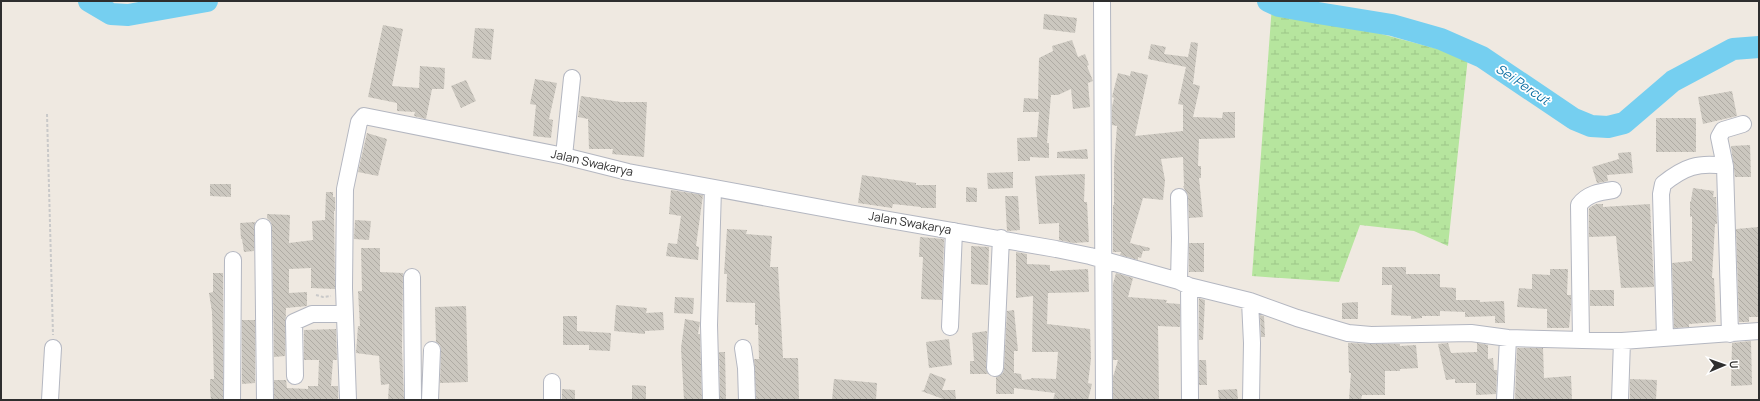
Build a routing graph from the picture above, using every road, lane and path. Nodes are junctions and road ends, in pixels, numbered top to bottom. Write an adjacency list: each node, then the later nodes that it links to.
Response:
1 (1102, 1): 14 (street)
2 (572, 78): 5 (street)
3 (47, 114): 26 (path)
4 (1743, 124): 6 (street)
5 (564, 156): 7 (street, Jalan Swakarya); 18 (street, Jalan Swakarya)
6 (1724, 166): 21 (street); 23 (street)
7 (713, 188): 11 (street, Jalan Swakarya); 40 (street)
8 (1613, 190): 24 (street)
9 (1179, 197): 16 (street)
10 (263, 227): 35 (street)
11 (954, 231): 12 (street, Jalan Swakarya); 19 (street)
12 (1000, 238): 14 (street, Jalan Swakarya); 29 (street)
13 (233, 260): 34 (street)
14 (1103, 260): 16 (street, Jalan Swakarya); 42 (street)
15 (412, 277): 37 (street)
16 (1184, 283): 17 (street, Jalan Swakarya); 32 (street)
17 (1250, 301): 22 (street, Jalan Swakarya); 43 (street)
18 (345, 314): 30 (street); 36 (street, Jalan Swakarya)
19 (950, 327)
20 (1759, 331): 21 (street, Jalan Swakarya)
21 (1730, 334): 23 (street, Jalan Swakarya)
22 (1508, 338): 24 (street, Jalan Swakarya); 44 (street)
23 (1664, 338): 25 (street, Jalan Swakarya)
24 (1581, 340): 25 (street, Jalan Swakarya)
25 (1622, 341): 45 (street)
26 (53, 348): 33 (street)
27 (743, 348): 41 (street)
28 (432, 350): 38 (street)
29 (995, 368)
30 (295, 376)
31 (552, 382): 39 (street)
32 (1190, 398)
33 (50, 400)
34 (232, 400)
35 (265, 400)
36 (348, 400)
37 (414, 400)
38 (430, 400)
39 (552, 400)
40 (711, 400)
41 (747, 400)
42 (1104, 400)
43 (1251, 400)
44 (1505, 400)
45 (1620, 400)

